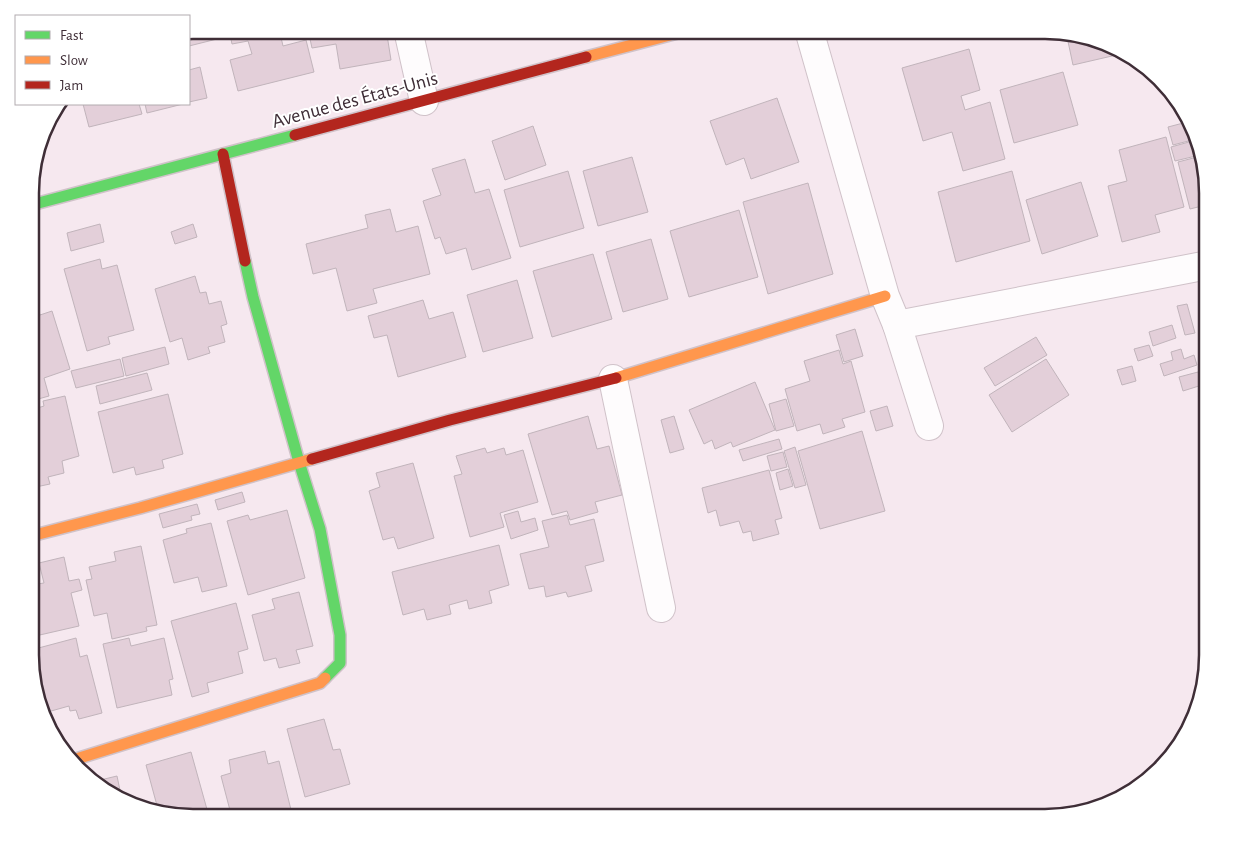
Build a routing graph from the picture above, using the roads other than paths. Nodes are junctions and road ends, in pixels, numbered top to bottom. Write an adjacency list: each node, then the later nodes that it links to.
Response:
1 (410, 39): 4 (street)
2 (655, 39): 4 (street, Avenue des États-Unis)
3 (812, 39): 8 (street)
4 (424, 101): 5 (street, Avenue des États-Unis)
5 (223, 154): 6 (street, Avenue des États-Unis); 12 (street)
6 (39, 203)
7 (1199, 267): 9 (street)
8 (885, 296): 9 (street); 10 (street)
9 (897, 325): 11 (street)
10 (613, 379): 12 (street); 14 (street)
11 (928, 426)
12 (299, 462): 13 (street); 15 (street)
13 (39, 534)
14 (661, 608)
15 (79, 758)

